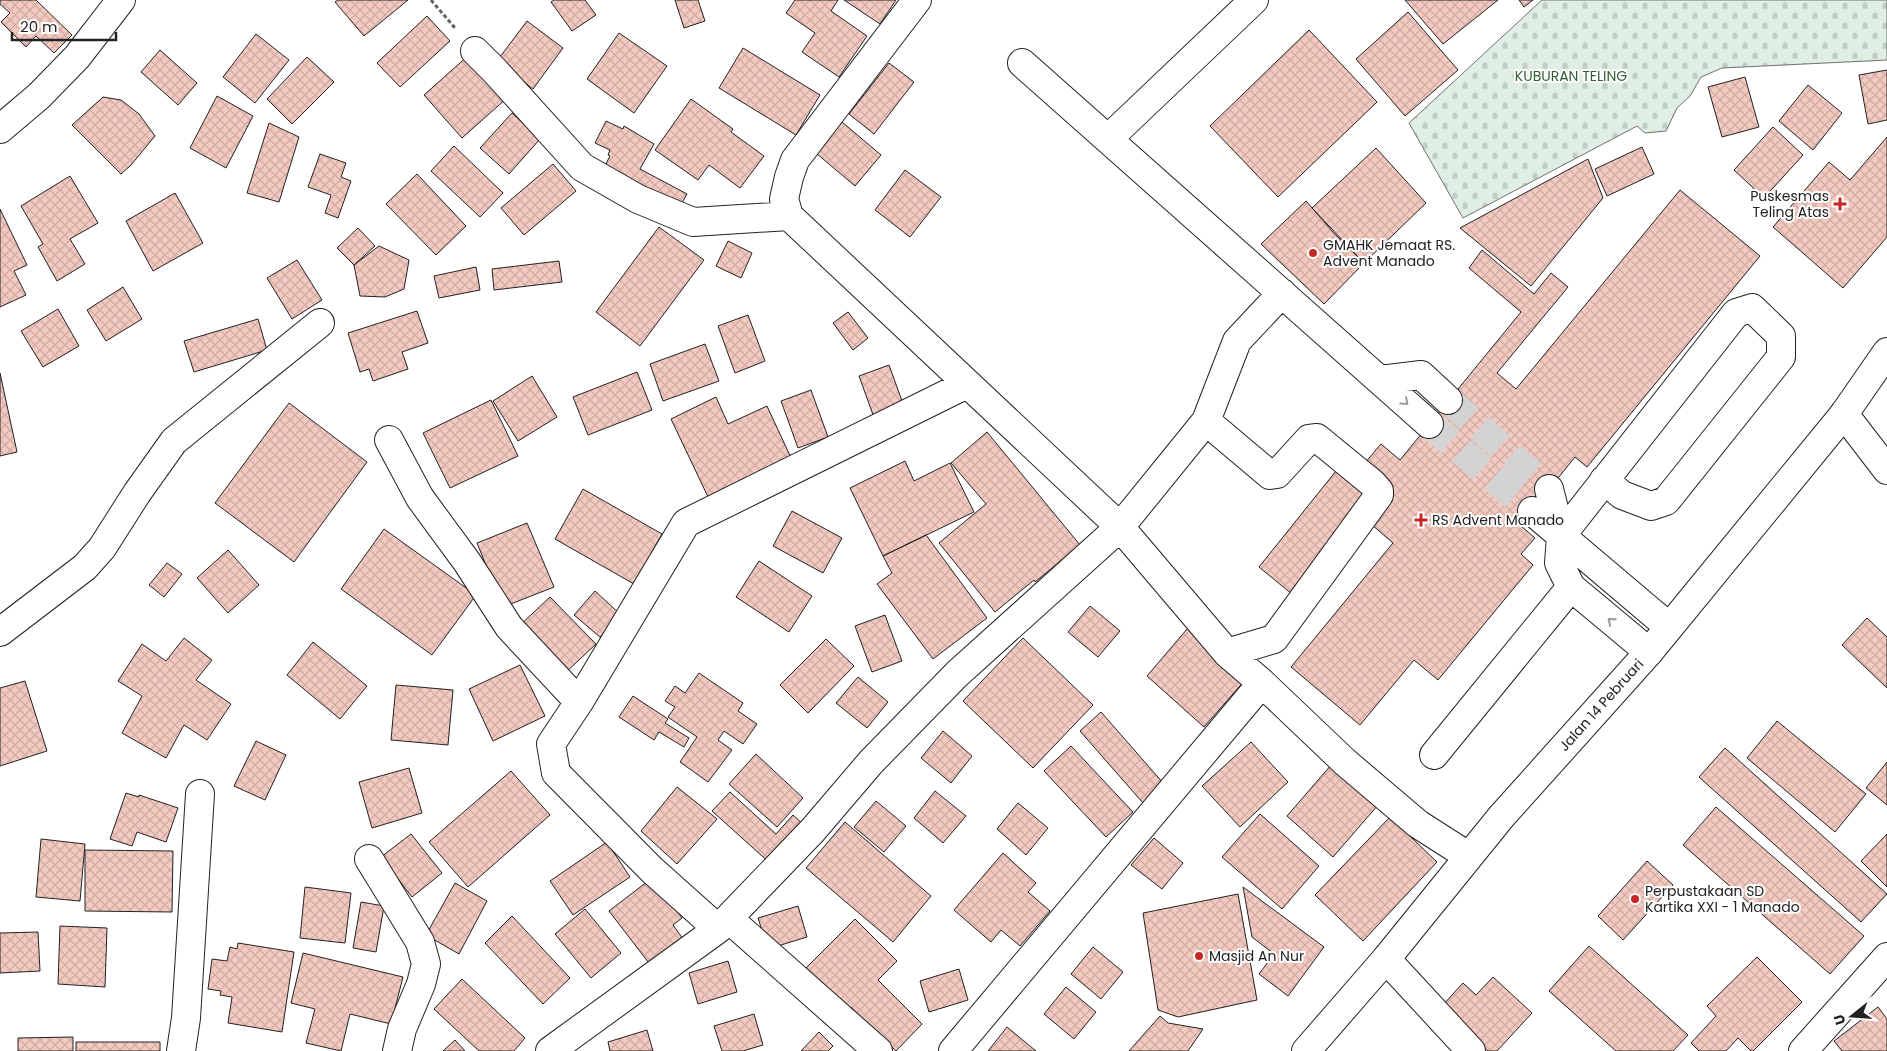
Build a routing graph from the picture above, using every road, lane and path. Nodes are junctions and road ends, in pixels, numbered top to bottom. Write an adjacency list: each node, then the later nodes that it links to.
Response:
1 (121, 0): 6 (street)
2 (917, 0): 8 (street)
3 (1254, 0): 7 (street)
4 (475, 51): 8 (street)
5 (1022, 63): 7 (street)
6 (0, 129)
7 (1108, 139): 9 (street)
8 (789, 216): 13 (street)
9 (1282, 293): 12 (street); 16 (street)
10 (320, 323): 27 (street)
11 (1887, 352): 15 (street, Jalan 14 Pebruari)
12 (1380, 380): 14 (street); 17 (street, one-way to 17)
13 (967, 384): 23 (street); 31 (street)
14 (1448, 400)
15 (1844, 414): 19 (street); 26 (street, Jalan 14 Pebruari)
16 (1206, 421): 23 (street); 29 (street)
17 (1429, 424)
18 (389, 440): 31 (street)
19 (1887, 470)
20 (1604, 480): 20 (street); 24 (street)
21 (1549, 490): 24 (street)
22 (1532, 511): 24 (street)
23 (1120, 527): 29 (street); 36 (street)
24 (1561, 536): 25 (street); 26 (street)
25 (1571, 587): 28 (street, one-way to 25); 32 (street)
26 (1669, 627): 28 (street, Jalan 14 Pebruari)
27 (0, 632)
28 (1648, 652): 34 (street, Jalan 14 Pebruari)
29 (1227, 653): 30 (street)
30 (1262, 683): 34 (street); 43 (street)
31 (579, 702): 36 (street)
32 (1434, 755)
33 (200, 794): 39 (street)
34 (1468, 856): 38 (street, Jalan 14 Pebruari)
35 (369, 859): 40 (street)
36 (724, 924): 41 (street); 42 (street)
37 (1887, 958): 46 (street)
38 (1386, 959): 44 (street, Jalan 14 Pebruari); 45 (street)
39 (181, 1051)
40 (397, 1051)
41 (550, 1051)
42 (878, 1051)
43 (953, 1051)
44 (1306, 1051)
45 (1471, 1051)
46 (1803, 1051)

